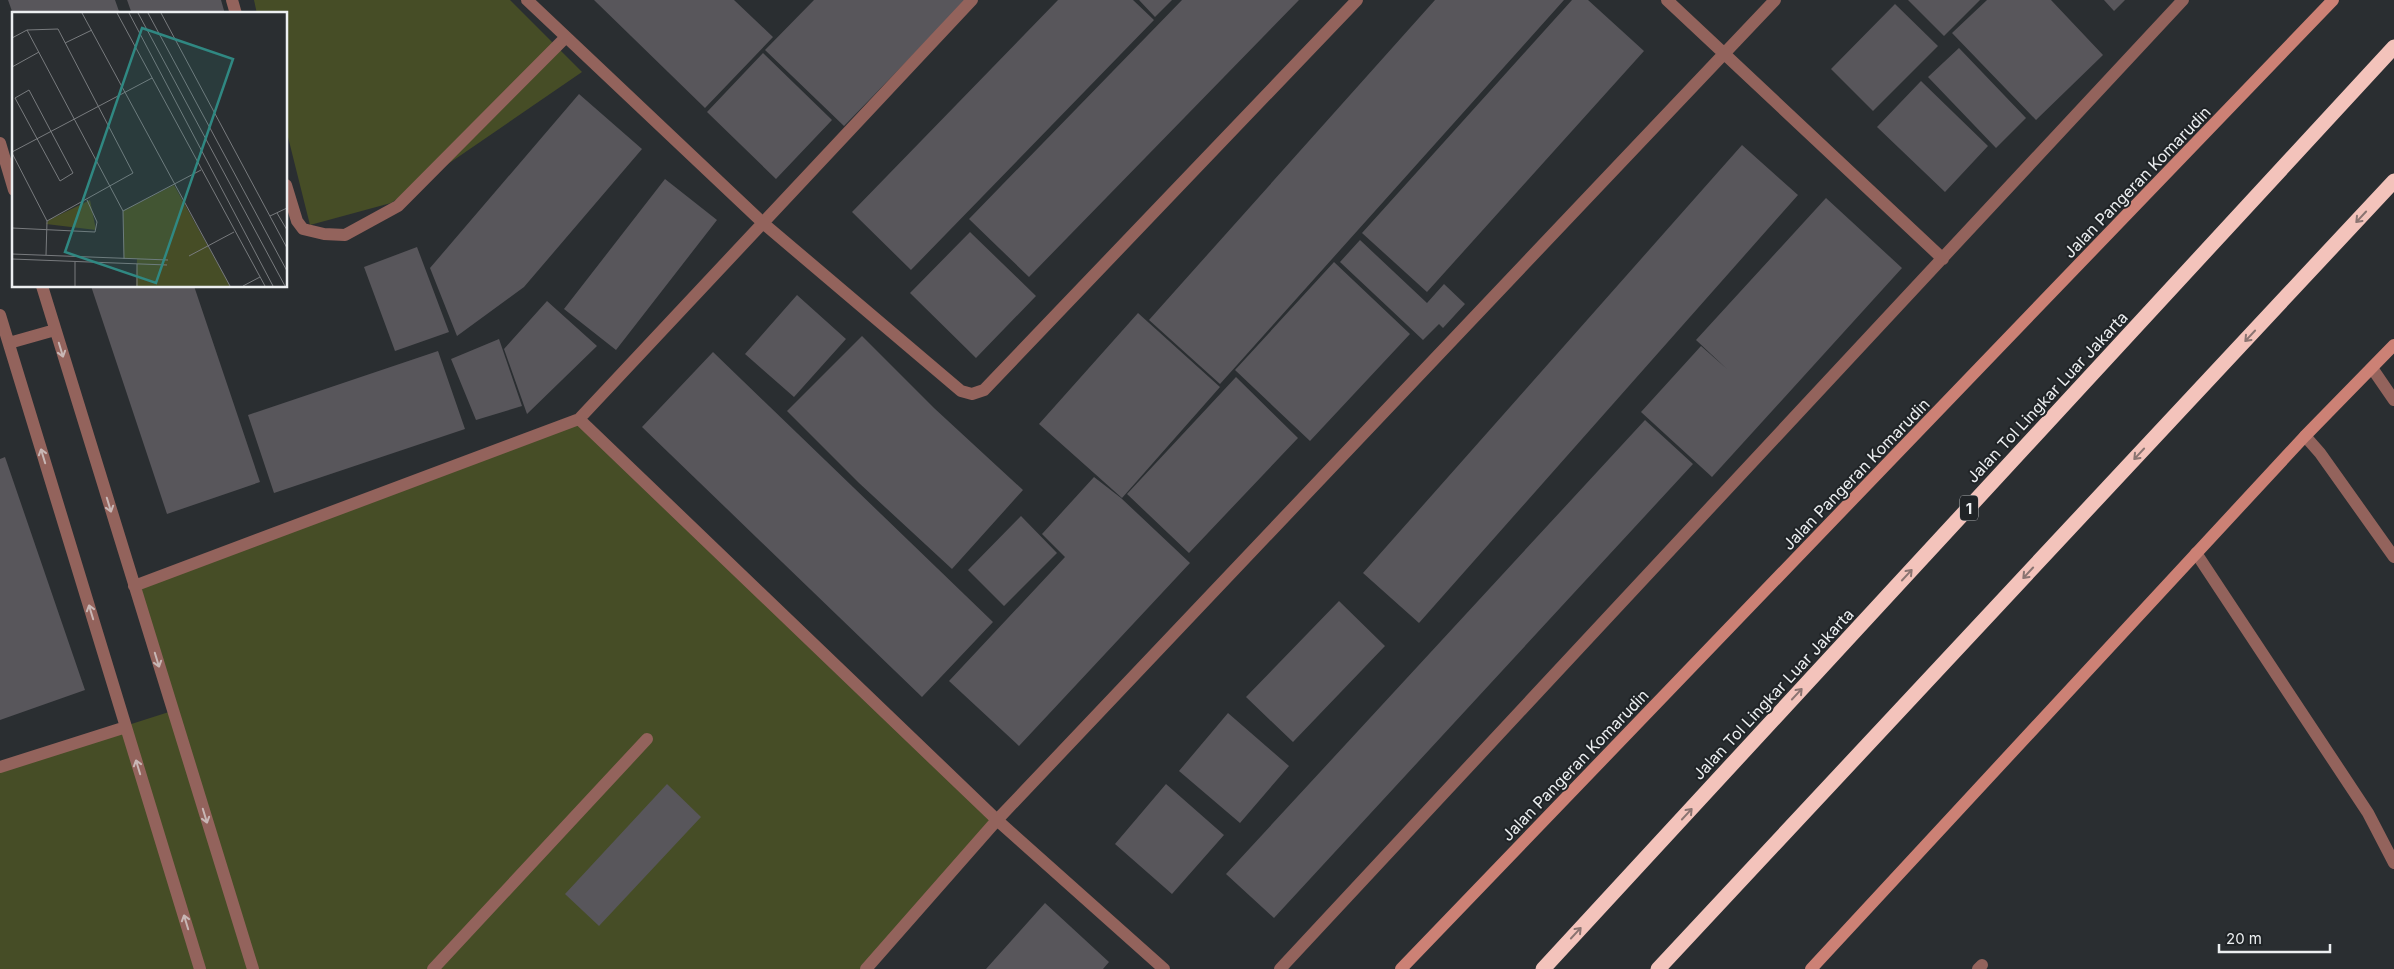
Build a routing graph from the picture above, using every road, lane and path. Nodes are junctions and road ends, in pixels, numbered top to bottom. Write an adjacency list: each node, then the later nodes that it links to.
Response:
1 (527, 0): 8 (street)
2 (972, 0): 15 (street)
3 (1357, 0): 15 (street)
4 (1666, 0): 10 (street)
5 (1775, 0): 10 (street)
6 (2183, 0): 16 (street)
7 (2333, 0): 40 (street, Jalan Pangeran Komarudin)
8 (565, 38): 14 (street); 15 (street)
9 (2394, 46): 41 (highway, Jalan Tol Lingkar Luar Jakarta / 1, one-way to 9)
10 (1725, 54): 16 (street); 32 (street)
11 (0, 143): 13 (street)
12 (2394, 181): 42 (highway, one-way to 42)
13 (12, 183)
14 (288, 192)
15 (763, 223): 24 (street)
16 (1943, 259): 39 (street)
17 (43, 288): 19 (street)
18 (0, 315): 20 (street)
19 (55, 330): 20 (street); 28 (street, one-way to 28)
20 (8, 343): 29 (street, one-way to 20)
21 (2394, 345): 22 (street)
22 (2372, 368): 23 (street); 25 (street)
23 (2394, 400)
24 (579, 418): 28 (street); 32 (street)
25 (2305, 436): 26 (street); 27 (street)
26 (2196, 553): 33 (street); 43 (street)
27 (2394, 557)
28 (134, 586): 35 (street, one-way to 35)
29 (126, 727): 31 (street); 34 (street, one-way to 29)
30 (647, 739): 36 (street)
31 (0, 767)
32 (998, 820): 37 (street); 38 (street)
33 (2394, 863)
34 (200, 969)
35 (253, 969)
36 (433, 969)
37 (866, 969)
38 (1164, 969)
39 (1280, 969)
40 (1401, 969)
41 (1543, 969)
42 (1658, 969)
43 (1811, 969)

